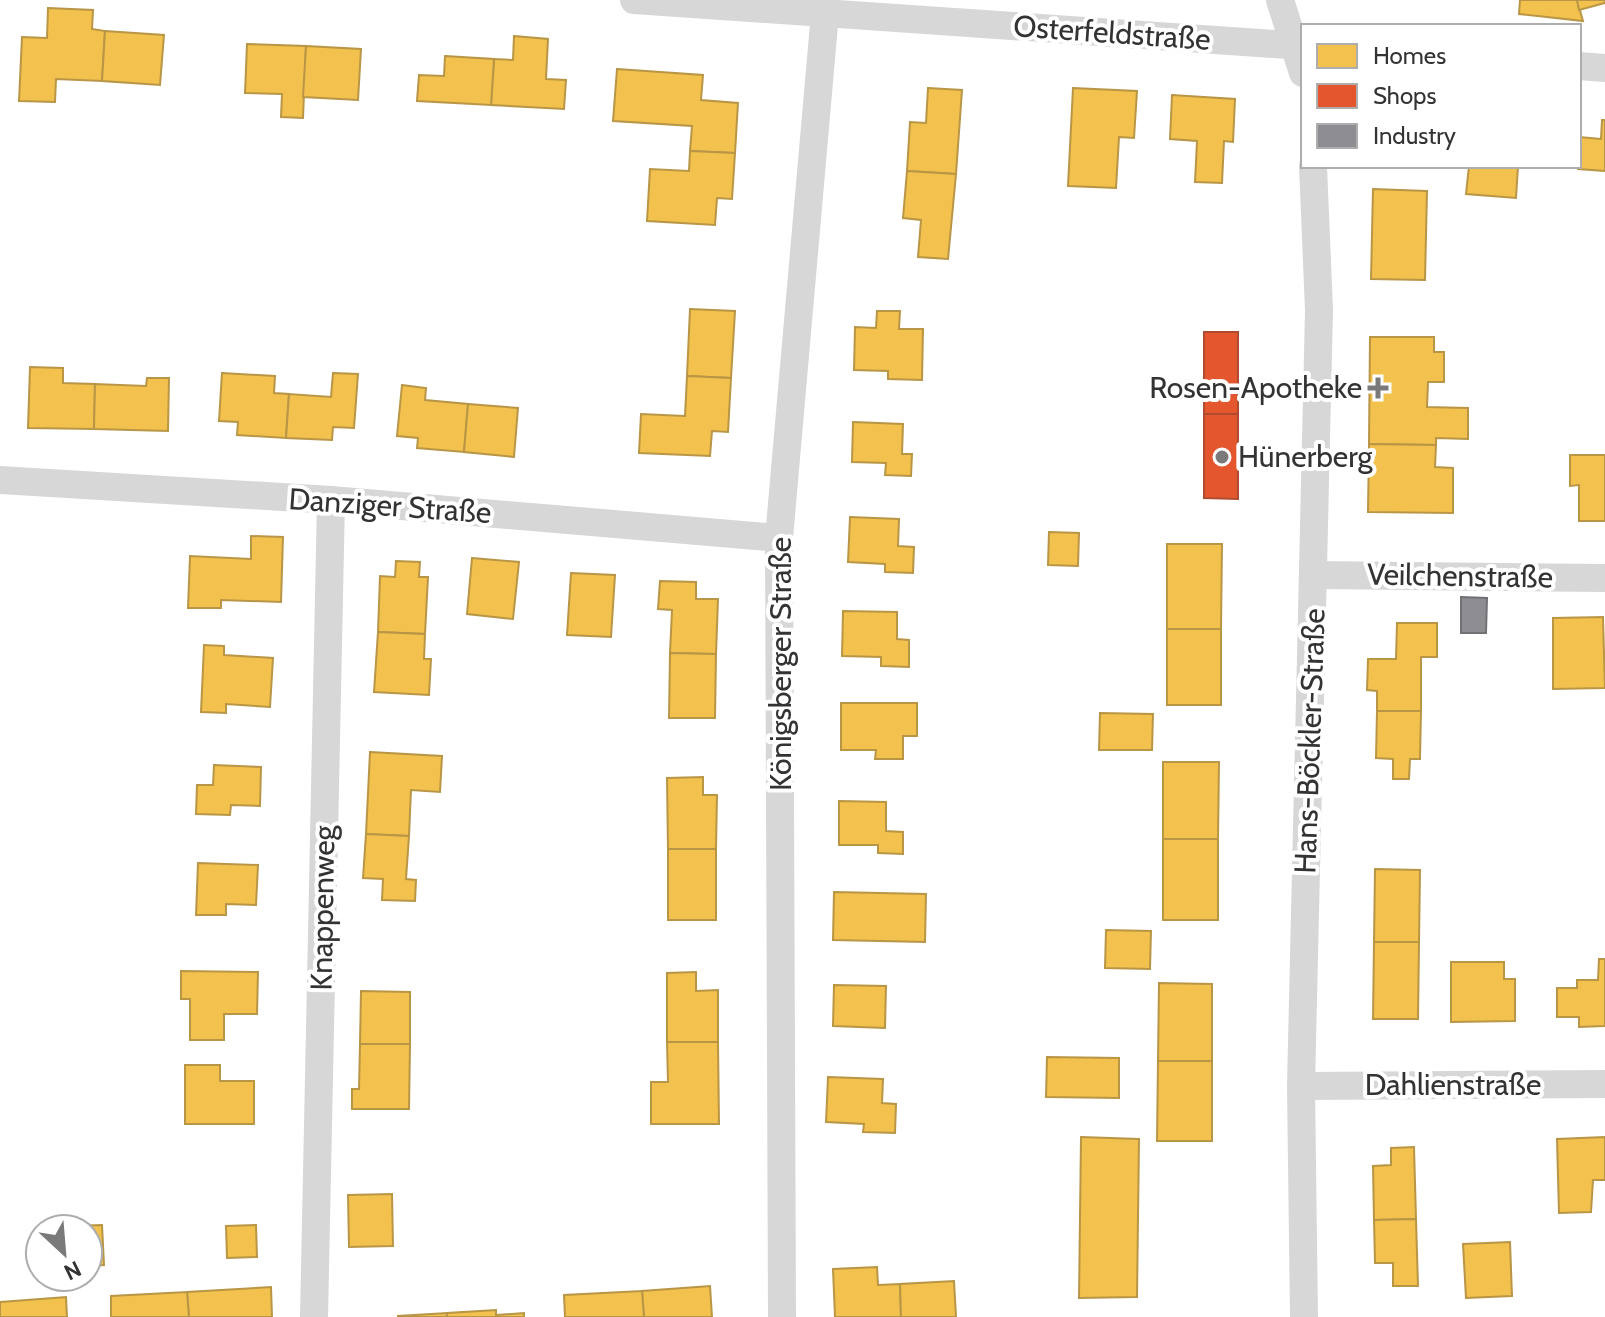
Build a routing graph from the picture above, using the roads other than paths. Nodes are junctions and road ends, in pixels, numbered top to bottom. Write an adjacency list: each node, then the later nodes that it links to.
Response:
1 (634, 0): 3 (street, Osterfeldstraße)
2 (1280, 0): 5 (street)
3 (710, 3): 4 (street, Osterfeldstraße)
4 (825, 13): 5 (street, Osterfeldstraße); 11 (street, Königsberger Straße)
5 (1299, 45)
6 (1581, 66): 7 (street)
7 (1605, 68)
8 (1313, 168): 12 (street, Hans-Böckler-Straße)
9 (0, 480): 10 (street, Danziger Straße)
10 (331, 500): 11 (street, Danziger Straße); 16 (street, Knappenweg)
11 (779, 538): 17 (street, Königsberger Straße)
12 (1315, 575): 13 (street, Veilchenstraße); 15 (street, Hans-Böckler-Straße)
13 (1605, 578)
14 (1605, 1084): 15 (street, Dahlienstraße)
15 (1301, 1086): 18 (street, Hans-Böckler-Straße)
16 (314, 1317)
17 (782, 1317)
18 (1304, 1317)

